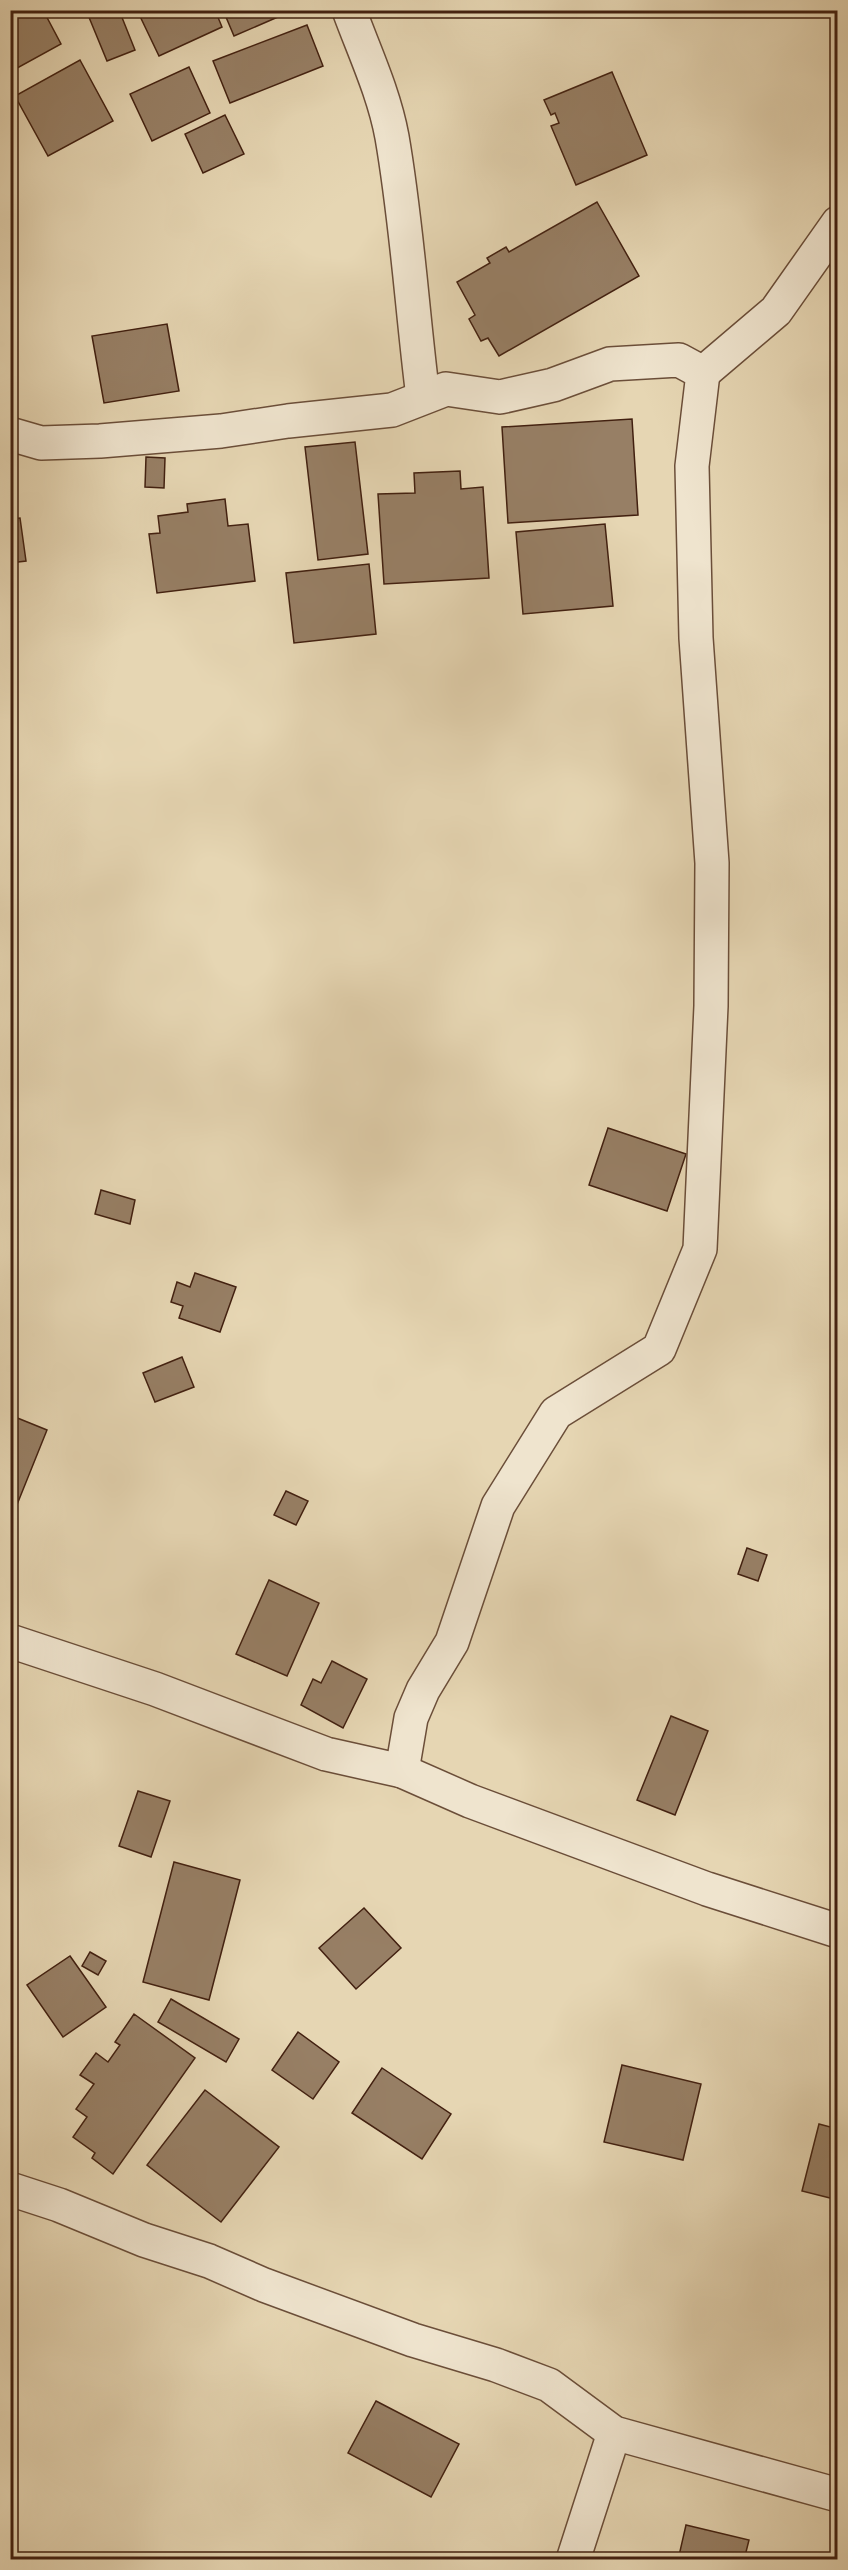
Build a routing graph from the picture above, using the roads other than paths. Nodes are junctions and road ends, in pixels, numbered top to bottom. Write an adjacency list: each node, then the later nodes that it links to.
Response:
1 (349, 10): 4 (street)
2 (837, 223): 3 (street)
3 (703, 373): 4 (street); 7 (street)
4 (423, 397): 5 (street)
5 (10, 434)
6 (10, 1641): 7 (street)
7 (402, 1771): 8 (street)
8 (837, 1931)
9 (10, 2189): 10 (street)
10 (615, 2433): 11 (street); 12 (street)
11 (837, 2495)
12 (573, 2559)

